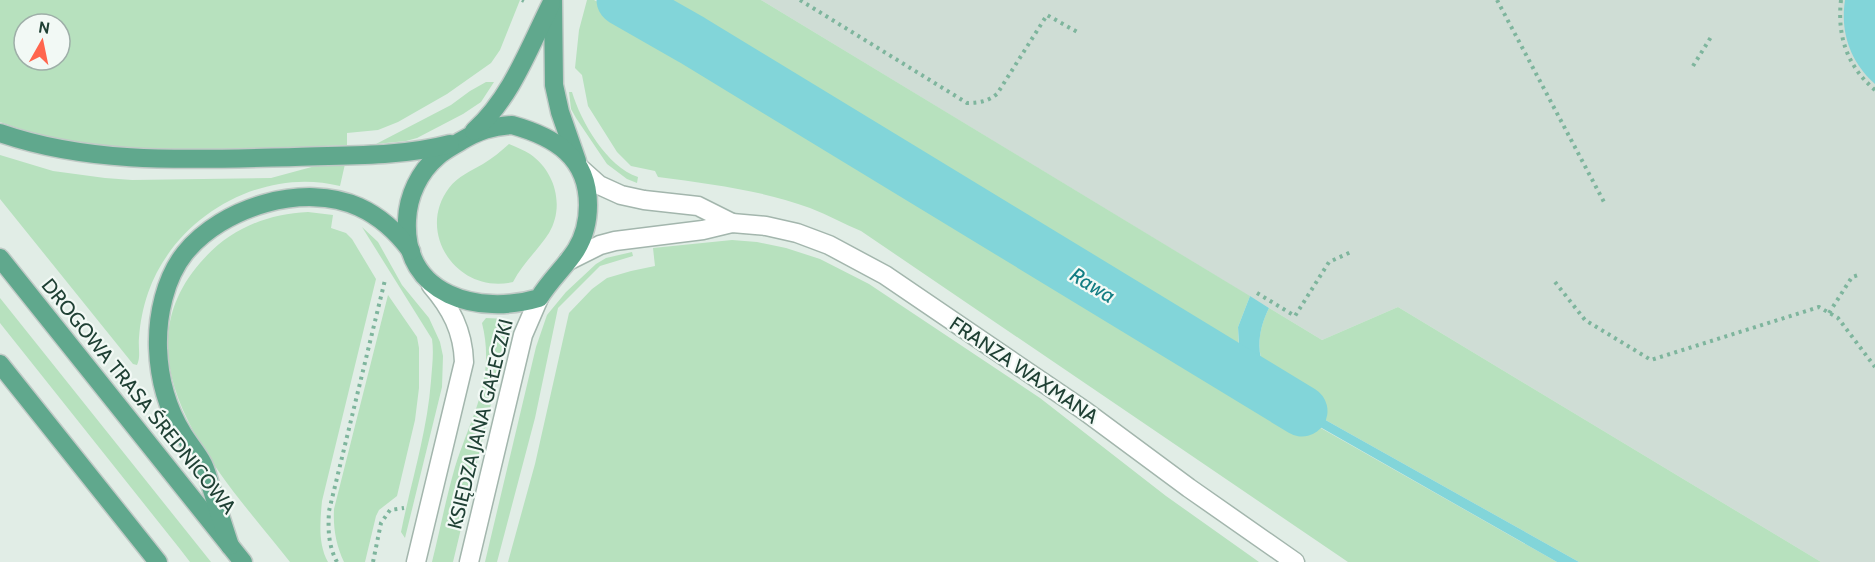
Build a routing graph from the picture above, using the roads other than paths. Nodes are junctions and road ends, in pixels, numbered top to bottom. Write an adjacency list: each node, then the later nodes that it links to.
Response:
1 (553, 1): 3 (main road); 4 (main road)
2 (0, 133): 3 (main road)
3 (466, 138): 4 (main road); 6 (main road)
4 (579, 166): 5 (street, FRANZA WAXMANA); 8 (main road)
5 (732, 223): 8 (street, FRANZA WAXMANA); 17 (street, FRANZA WAXMANA)
6 (411, 251): 9 (main road); 12 (main road)
7 (0, 258): 12 (main road, DROGOWA TRASA ŚREDNICOWA)
8 (568, 261): 10 (main road)
9 (425, 279): 10 (main road); 13 (street, KSIĘDZA JANA GAŁECZKI)
10 (539, 298): 16 (street, KSIĘDZA JANA GAŁECZKI)
11 (0, 364): 14 (main road)
12 (230, 546): 15 (main road, DROGOWA TRASA ŚREDNICOWA)
13 (417, 557)
14 (158, 562)
15 (243, 562)
16 (469, 562)
17 (1295, 562)

